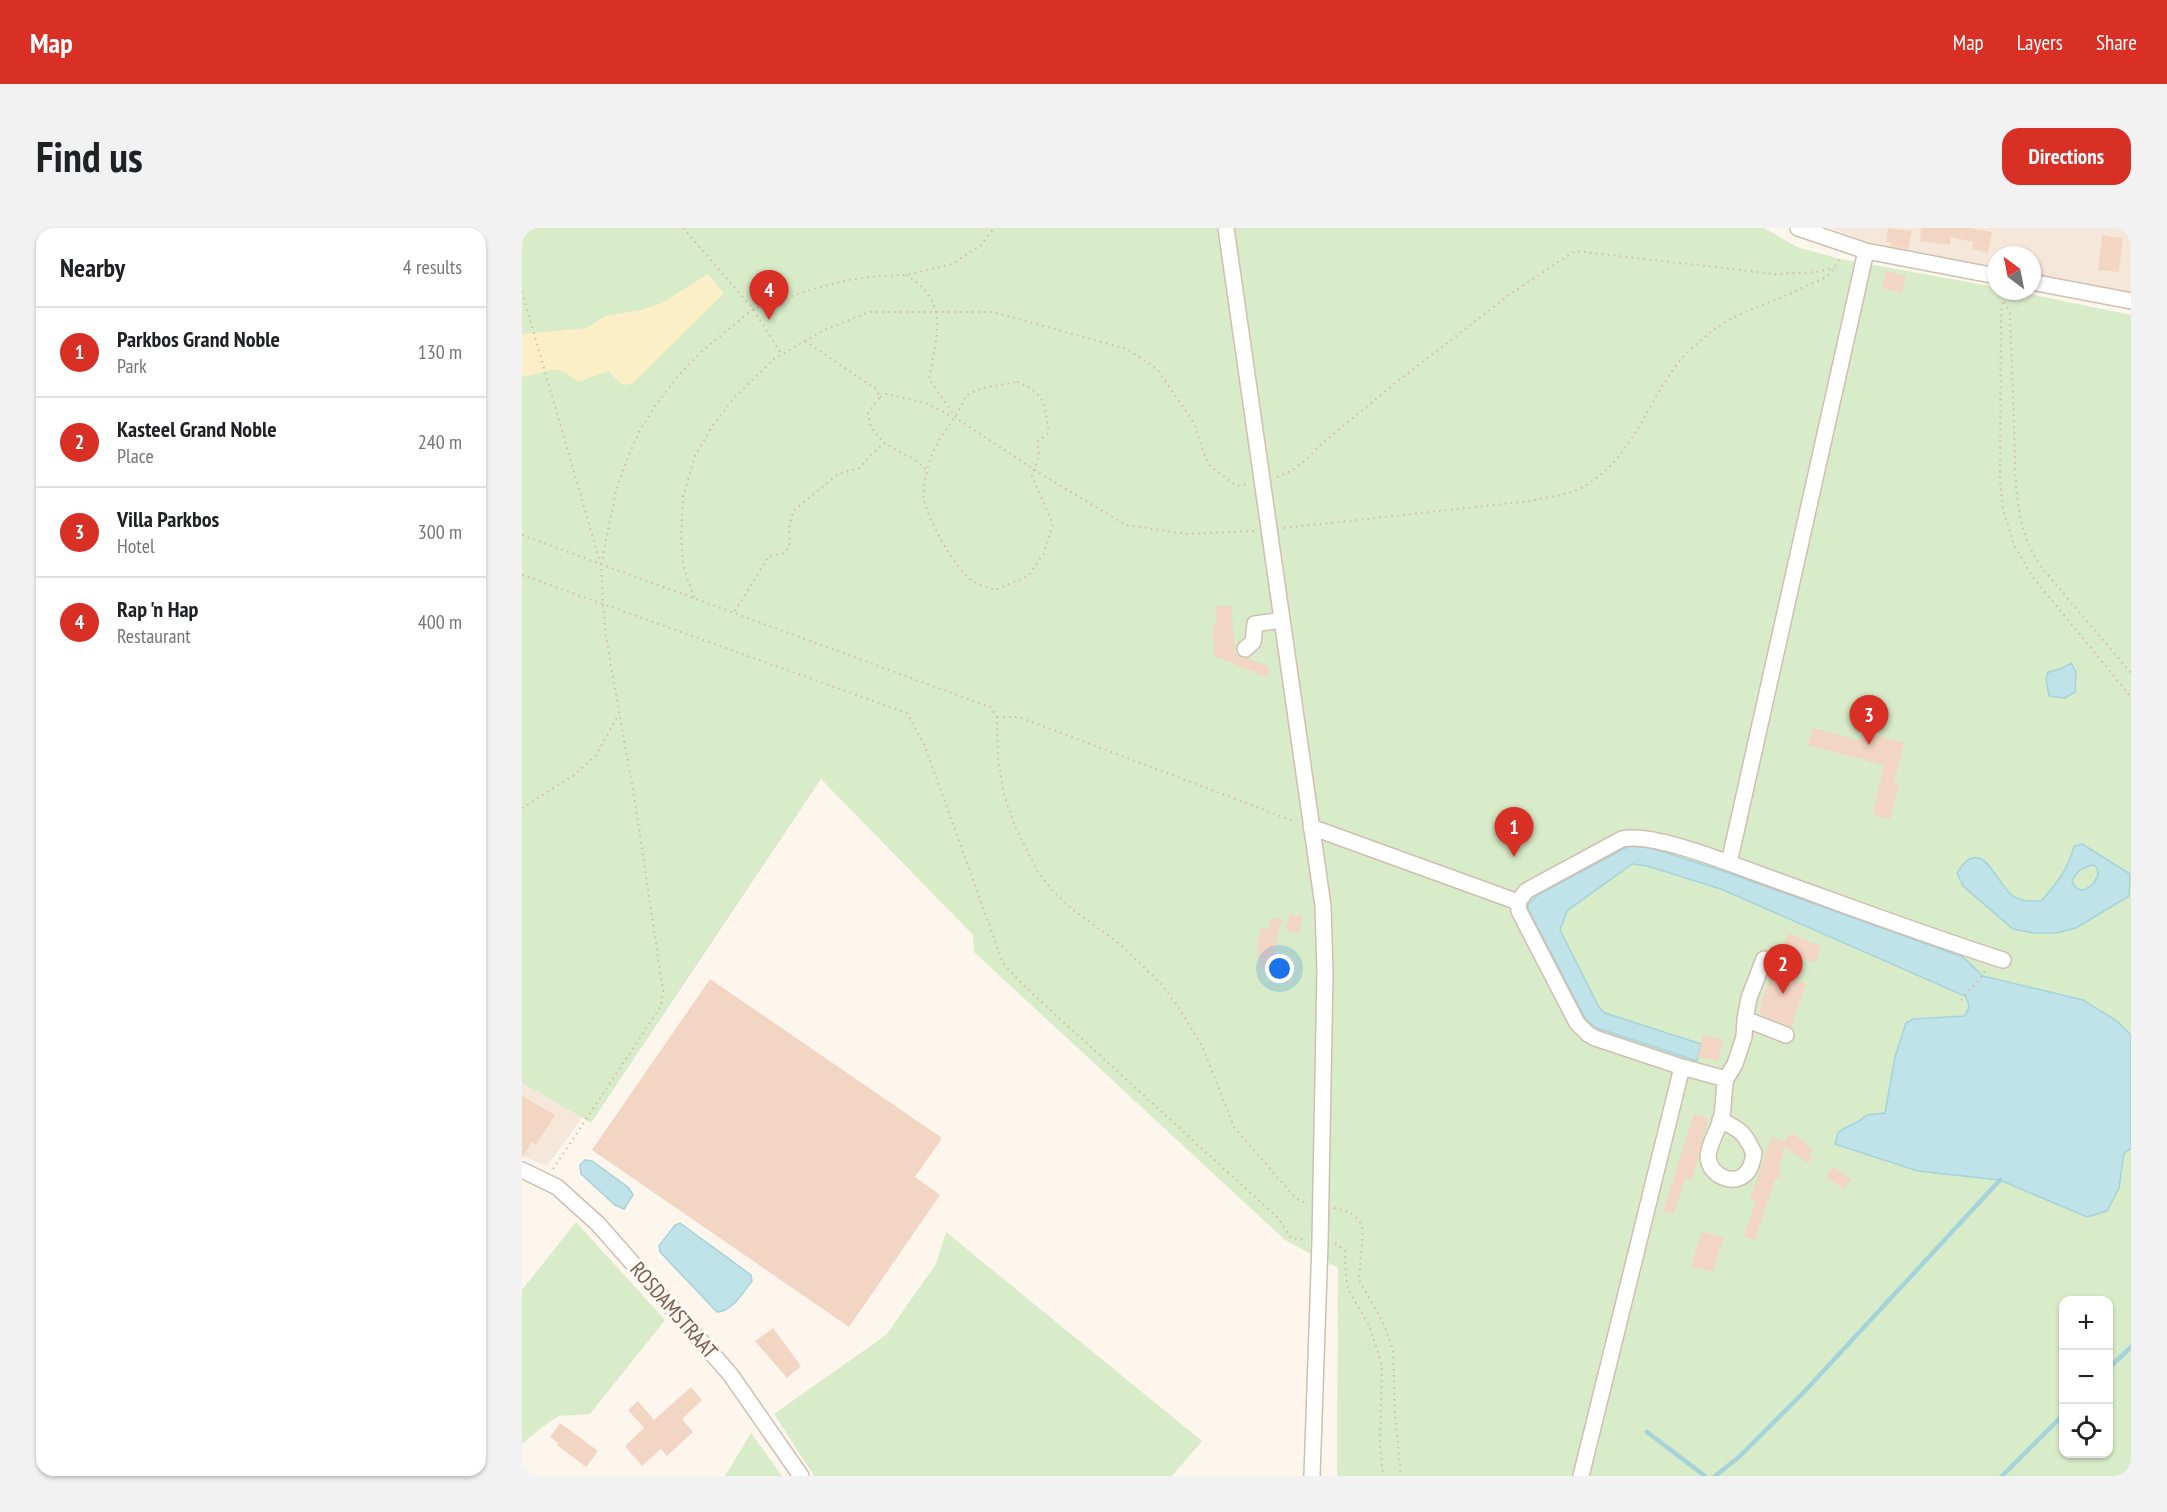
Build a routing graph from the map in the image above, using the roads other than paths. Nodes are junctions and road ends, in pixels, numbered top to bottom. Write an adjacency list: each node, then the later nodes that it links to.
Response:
1 (1226, 228): 7 (street)
2 (1798, 228): 3 (street)
3 (1866, 251): 4 (street); 10 (street)
4 (1987, 274)
5 (2041, 284): 6 (street)
6 (2131, 301)
7 (1282, 620): 8 (street); 9 (street)
8 (1245, 649)
9 (1311, 827): 11 (street); 21 (street)
10 (1729, 863): 11 (street); 13 (street)
11 (1518, 902): 16 (street)
12 (1764, 959): 14 (street)
13 (2003, 960)
14 (1745, 1019): 15 (street); 17 (street)
15 (1785, 1035)
16 (1682, 1067): 17 (street); 22 (street)
17 (1725, 1079): 18 (street)
18 (1720, 1120)
19 (522, 1170): 20 (street, ROSDAMSTRAAT)
20 (801, 1476)
21 (1312, 1476)
22 (1581, 1476)

